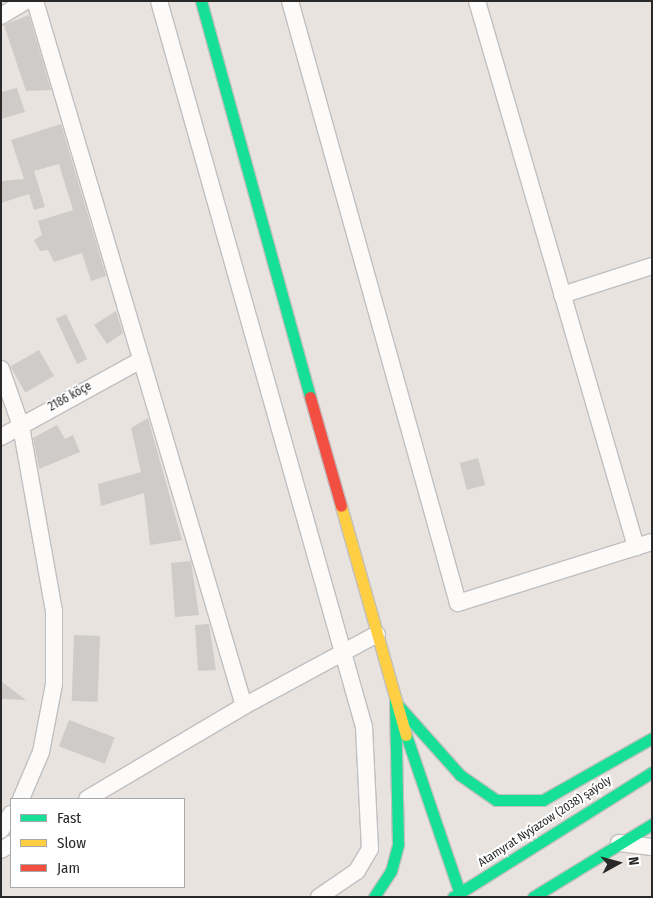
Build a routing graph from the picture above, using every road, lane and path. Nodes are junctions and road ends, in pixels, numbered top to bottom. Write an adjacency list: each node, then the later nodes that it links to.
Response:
1 (26, 1): 7 (street)
2 (35, 1): 10 (street)
3 (159, 1): 17 (street)
4 (201, 1): 16 (main road)
5 (290, 1): 15 (street)
6 (477, 1): 9 (street)
7 (1, 16)
8 (652, 266): 9 (street)
9 (562, 294): 15 (street)
10 (141, 360): 12 (street, 2186 köçe); 19 (street)
11 (1, 369): 12 (street)
12 (21, 426): 13 (street, 2186 köçe); 23 (street)
13 (1, 437)
14 (652, 542): 15 (street)
15 (636, 547)
16 (377, 634): 17 (street); 18 (main road)
17 (344, 649): 19 (street); 31 (street)
18 (395, 702): 20 (main road); 30 (main road); 32 (main road)
19 (244, 706): 24 (street)
20 (652, 739): 22 (main road)
21 (652, 772): 22 (main road, Atamyrat Nyýazow (2038) şaýoly)
22 (620, 789): 30 (main road, Atamyrat Nyýazow (2038) şaýoly)
23 (21, 798)
24 (89, 798)
25 (10, 816): 27 (street)
26 (652, 824): 28 (main road)
27 (1, 830)
28 (619, 843): 29 (street); 33 (main road)
29 (652, 847)
30 (458, 896)
31 (319, 897)
32 (374, 897)
33 (533, 897)

